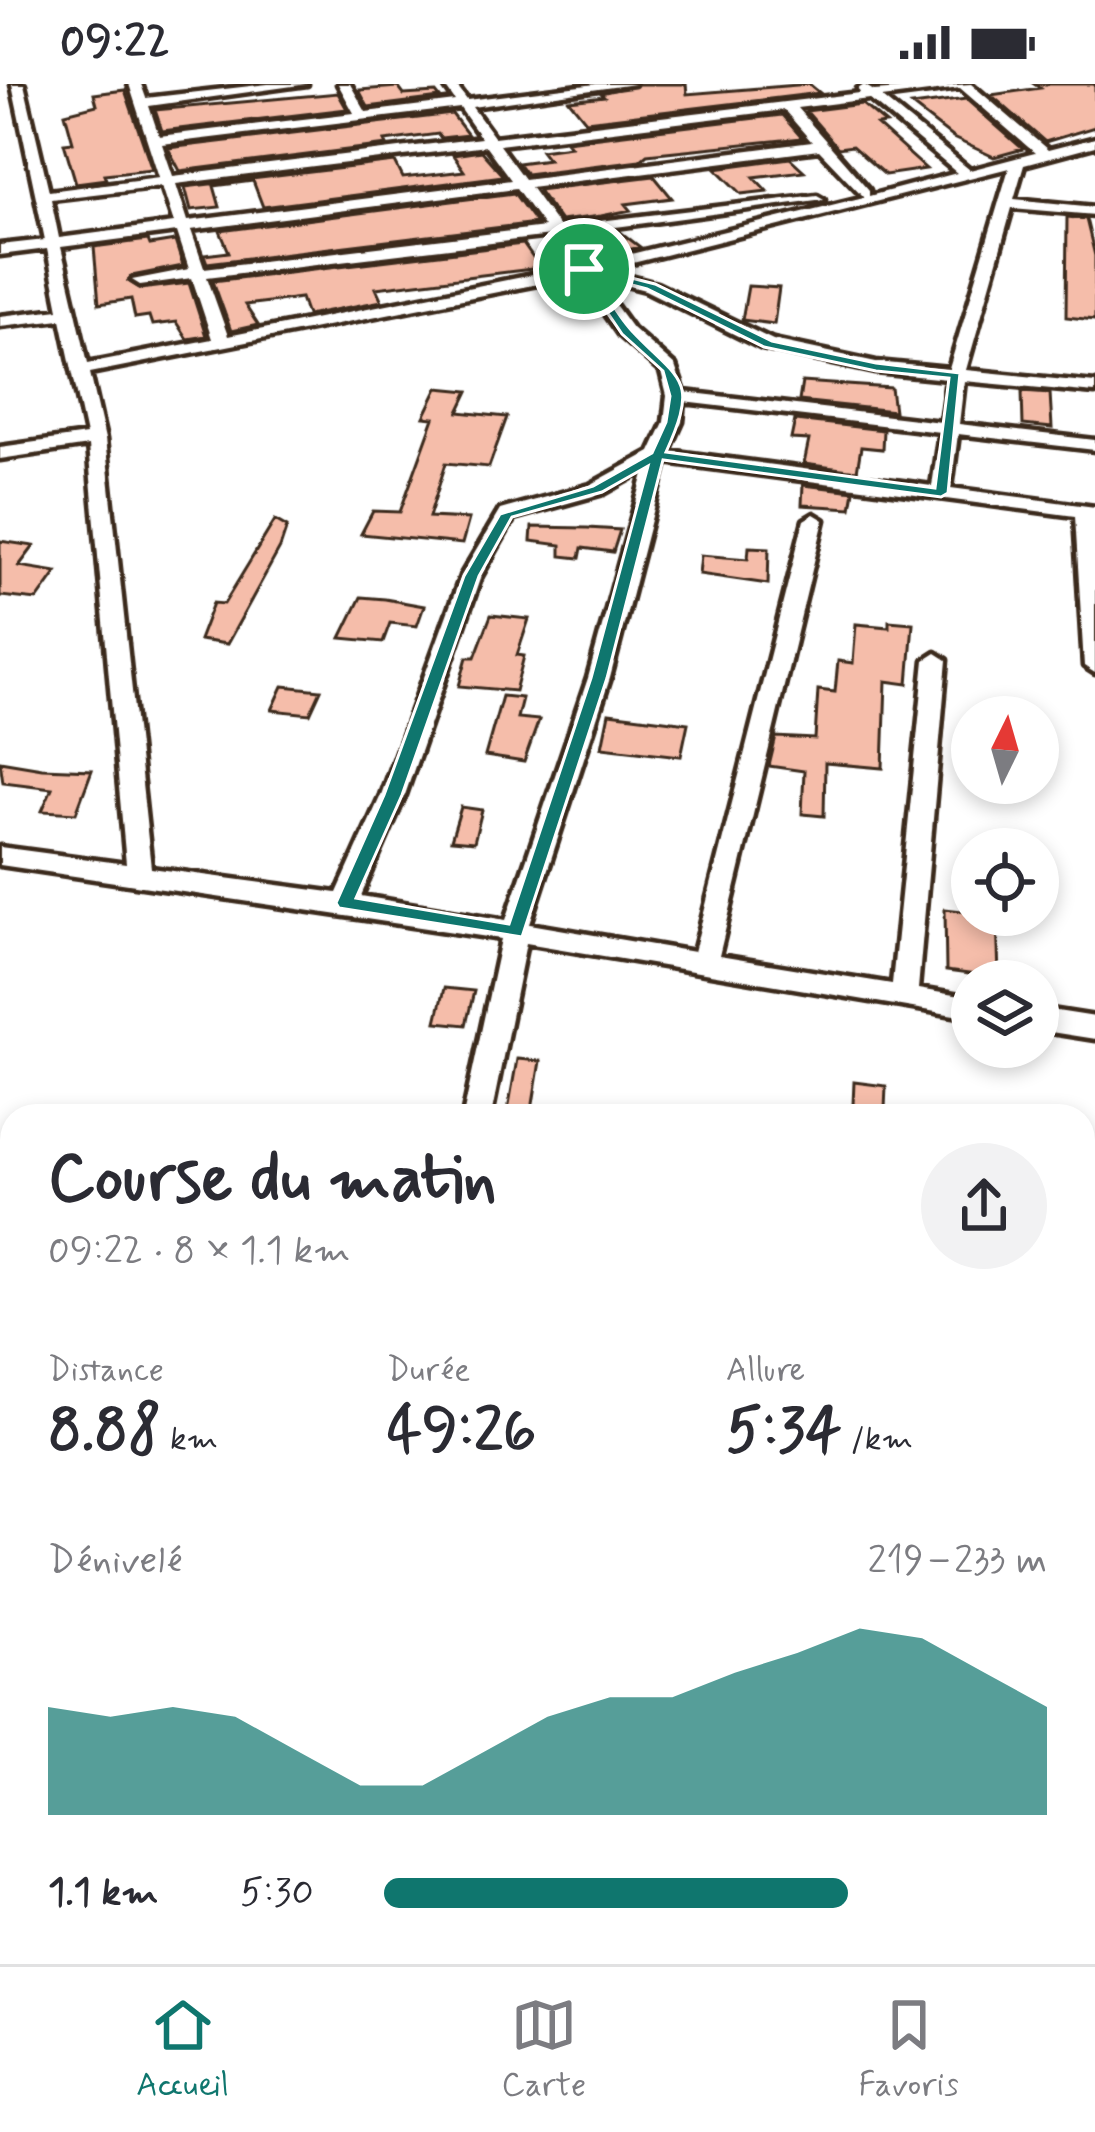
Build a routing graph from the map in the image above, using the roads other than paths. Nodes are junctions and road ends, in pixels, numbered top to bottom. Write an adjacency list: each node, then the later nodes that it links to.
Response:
1 (18, 84): 25 (street)
2 (135, 84): 10 (street)
3 (301, 84): 10 (street)
4 (344, 84): 13 (street)
5 (449, 84): 11 (street)
6 (628, 84): 8 (street)
7 (858, 84): 9 (street)
8 (551, 88): 11 (street)
9 (871, 95): 12 (street); 18 (street); 20 (street)
10 (141, 103): 14 (street)
11 (464, 104): 13 (street); 15 (street)
12 (787, 105): 15 (street); 17 (street)
13 (362, 116): 14 (street)
14 (154, 141): 21 (street)
15 (490, 141): 21 (street); 22 (street)
16 (1095, 142): 18 (street)
17 (822, 145): 22 (street); 24 (street)
18 (1047, 157): 19 (street)
19 (1018, 162): 20 (street); 26 (street)
20 (967, 176): 23 (street)
21 (170, 180): 25 (street); 28 (street)
22 (522, 184): 28 (street); 29 (street)
23 (922, 186): 24 (street); 32 (street)
24 (864, 193): 29 (street)
25 (43, 196): 30 (street)
26 (1006, 203): 27 (street); 39 (street)
27 (1095, 211)
28 (186, 228): 30 (street); 33 (street)
29 (555, 230): 32 (street); 33 (street)
30 (53, 244): 31 (street); 35 (street)
31 (0, 250)
32 (584, 269): 37 (street); 39 (street); 41 (street)
33 (199, 273): 34 (street); 37 (street)
34 (140, 280)
35 (68, 313): 36 (street); 38 (street)
36 (0, 321)
37 (221, 341): 38 (street)
38 (80, 370): 43 (street)
39 (956, 375): 40 (street); 42 (street)
40 (1095, 388)
41 (676, 396): 42 (street); 46 (street)
42 (950, 428): 44 (street); 47 (street)
43 (96, 439): 45 (street); 54 (street)
44 (1095, 446)
45 (0, 452)
46 (658, 455): 47 (street); 55 (street); 56 (street)
47 (941, 493): 48 (street)
48 (1089, 513): 50 (street)
49 (814, 520): 57 (street)
50 (1094, 638): 52 (street)
51 (936, 660): 58 (street)
52 (1095, 666)
53 (0, 856): 54 (street)
54 (139, 875): 55 (street)
55 (345, 903): 56 (street)
56 (515, 932): 57 (street); 62 (street)
57 (704, 963): 58 (street)
58 (904, 997): 59 (street)
59 (951, 1005)
60 (1059, 1022): 61 (street)
61 (1095, 1028)
62 (479, 1104)

